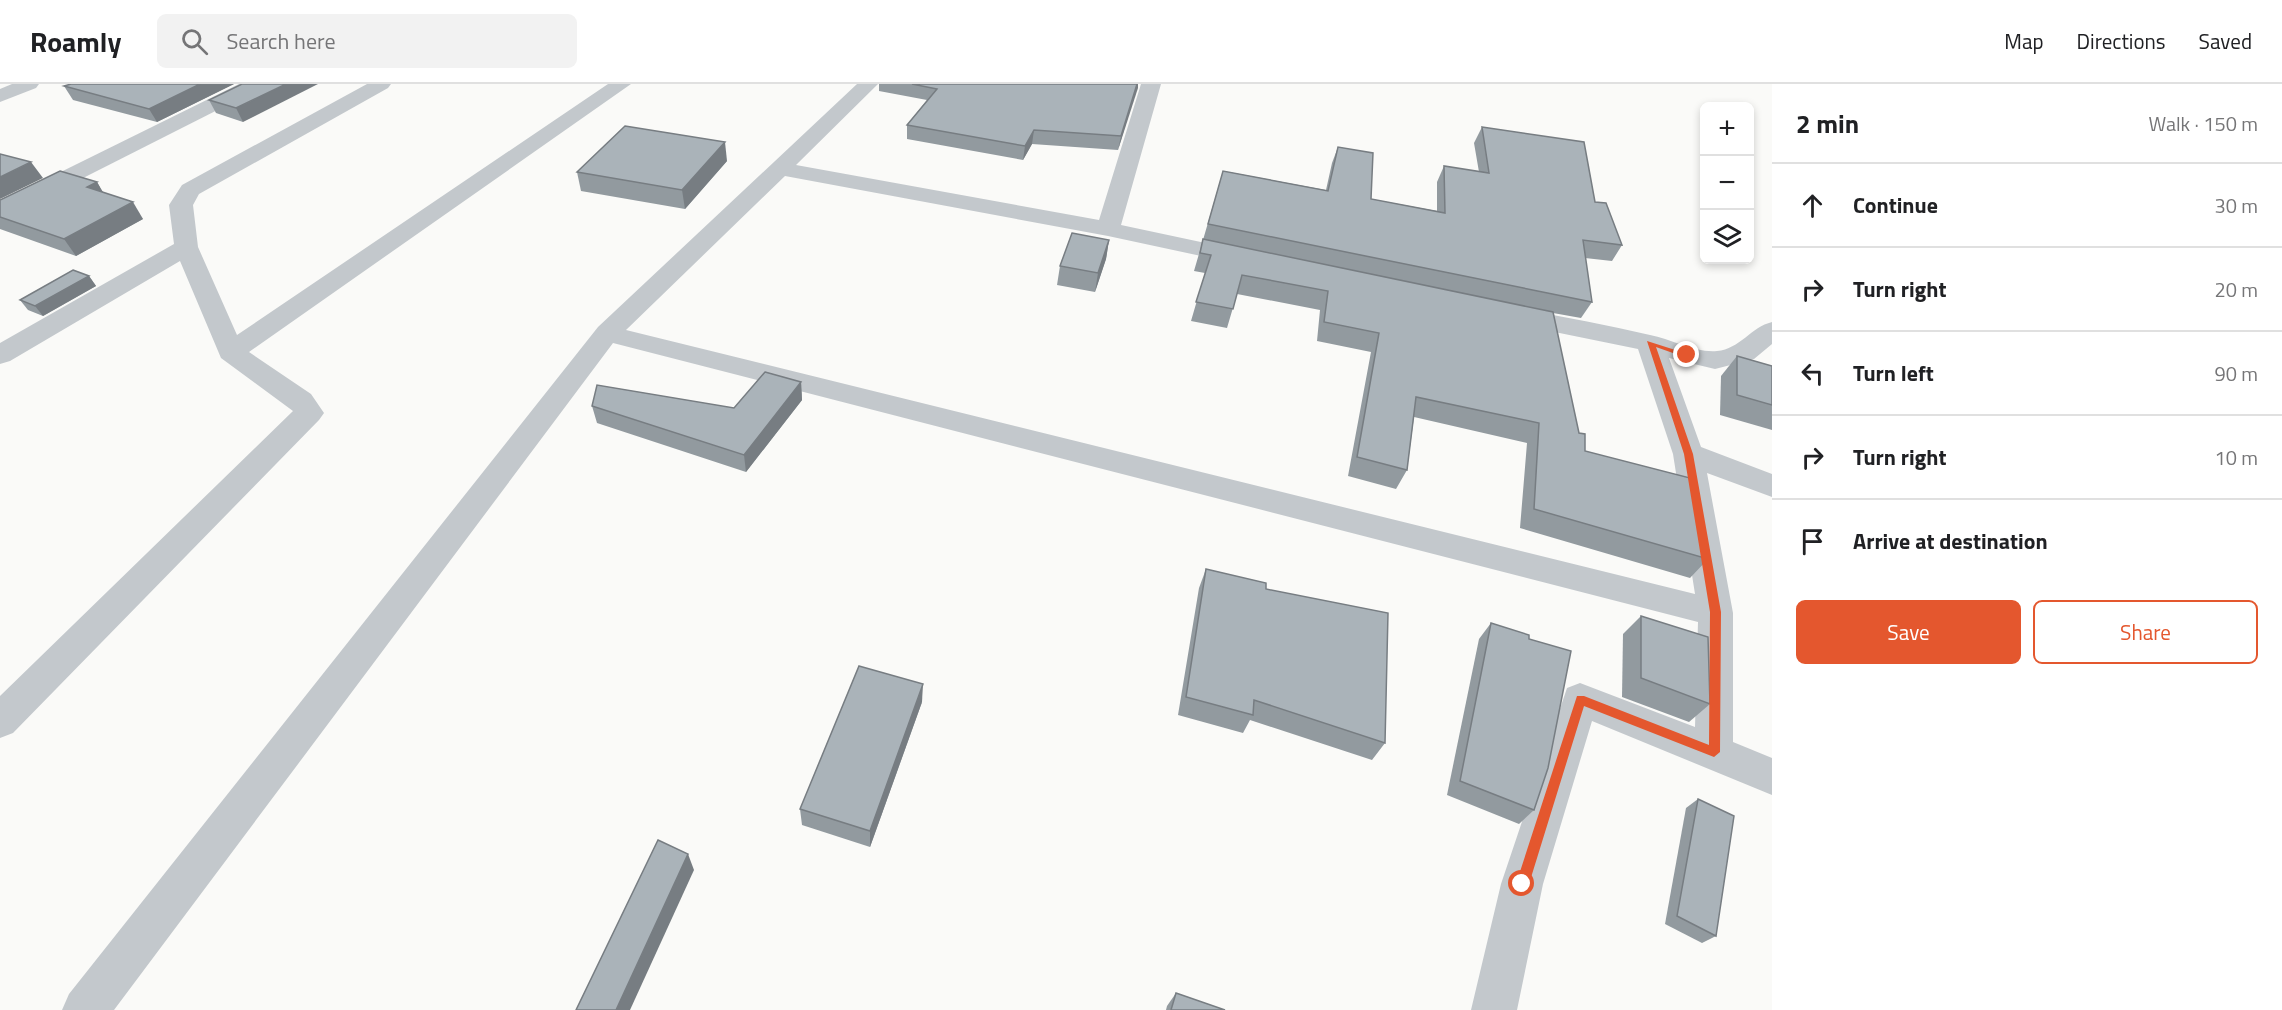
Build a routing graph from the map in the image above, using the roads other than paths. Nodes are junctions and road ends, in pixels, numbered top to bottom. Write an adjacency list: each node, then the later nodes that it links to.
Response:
1 (29, 84): 7 (street)
2 (254, 84): 9 (street)
3 (381, 84): 11 (street)
4 (621, 84): 17 (street)
5 (868, 84): 8 (street)
6 (1151, 84): 10 (street)
7 (0, 96)
8 (779, 168): 10 (street); 15 (street)
9 (0, 211)
10 (1108, 229): 12 (street)
11 (186, 247): 17 (street); 18 (street)
12 (1269, 263)
13 (1486, 310): 16 (street)
14 (1772, 330): 16 (street)
15 (607, 333): 21 (street); 25 (street)
16 (1650, 343): 19 (street)
17 (231, 352): 22 (street)
18 (0, 356)
19 (1688, 454): 20 (street); 21 (street)
20 (1772, 486)
21 (1716, 612): 23 (street)
22 (0, 721)
23 (1714, 752): 24 (street); 26 (street)
24 (1772, 777)
25 (85, 1010)
26 (1494, 1010)

